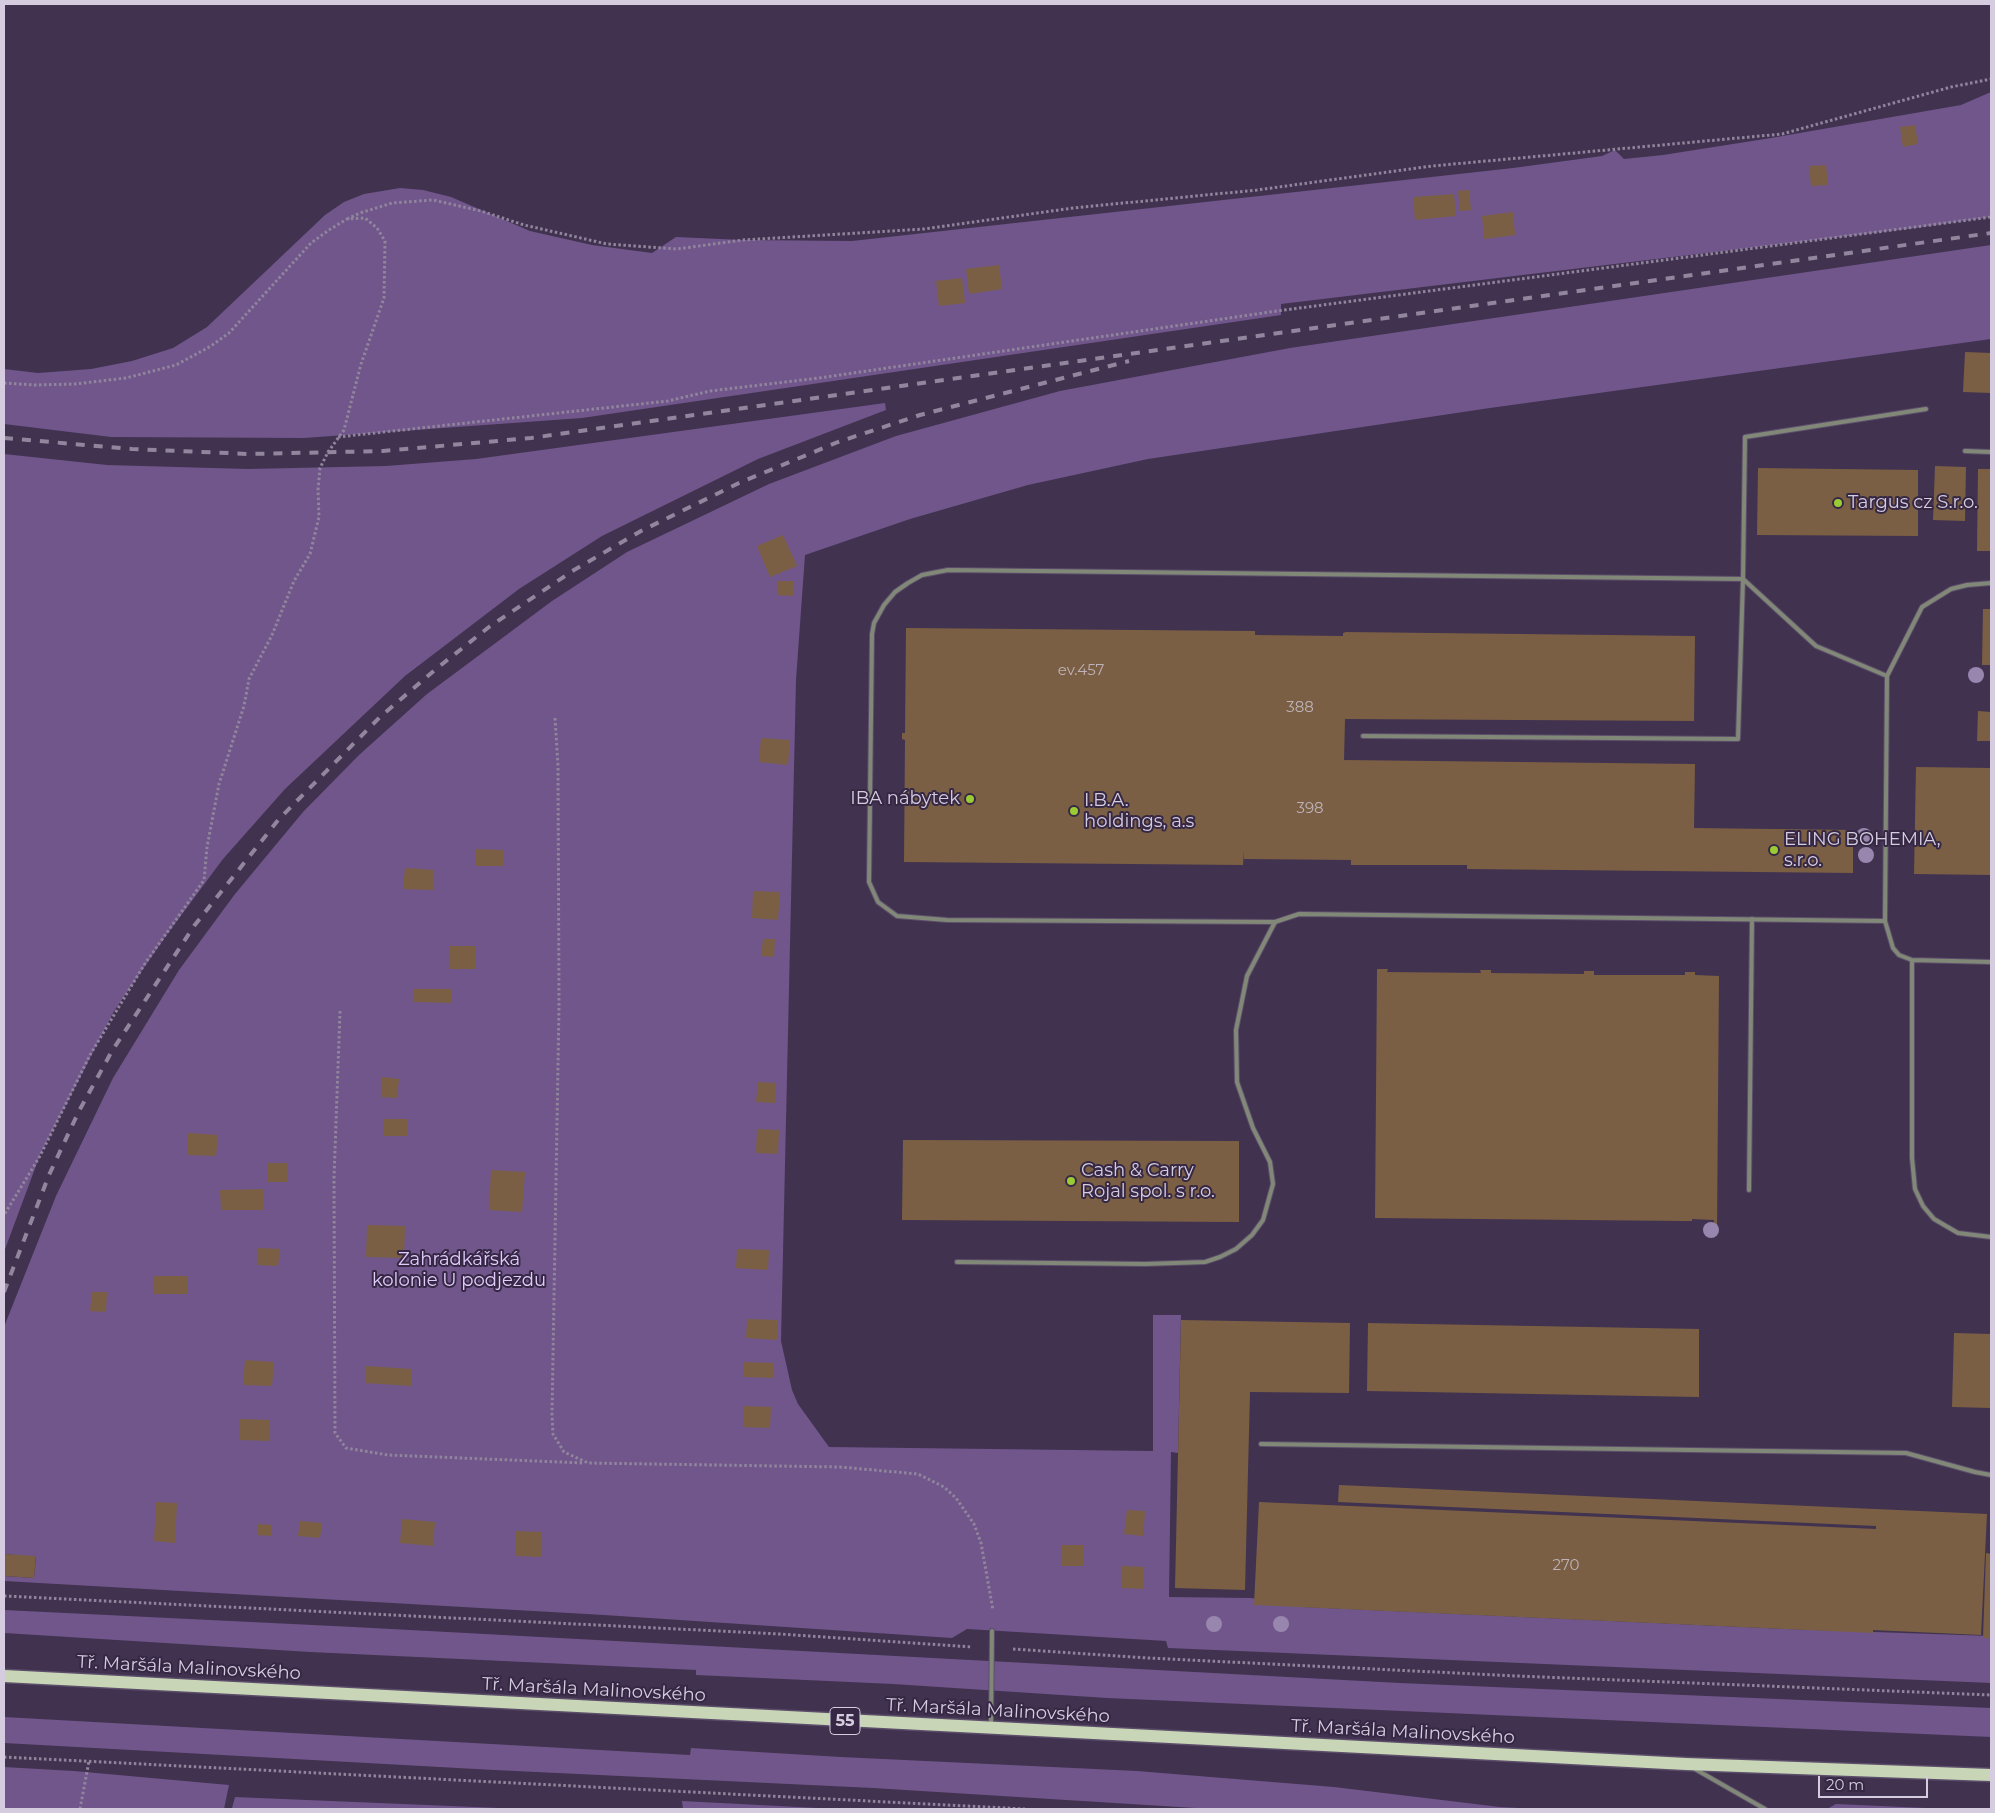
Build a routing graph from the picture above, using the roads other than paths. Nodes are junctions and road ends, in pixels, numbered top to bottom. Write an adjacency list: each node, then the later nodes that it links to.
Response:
1 (1926, 409): 4 (lane)
2 (1965, 451): 3 (lane)
3 (1991, 452)
4 (1743, 579): 6 (lane); 7 (lane); 10 (lane)
5 (1991, 583): 6 (lane)
6 (1887, 676): 9 (lane)
7 (1362, 736)
8 (1752, 920): 9 (lane); 10 (lane); 13 (lane)
9 (1885, 921): 11 (lane)
10 (1276, 922): 15 (lane)
11 (1912, 960): 12 (lane); 14 (lane)
12 (1991, 962)
13 (1749, 1190)
14 (1991, 1237)
15 (957, 1262)
16 (1261, 1444): 17 (lane)
17 (1991, 1474)
18 (992, 1631): 20 (lane)
19 (4, 1676): 20 (main road, Tř. Maršála Malinovského / 55)
20 (991, 1728): 21 (main road, Tř. Maršála Malinovského / 55)
21 (1686, 1764): 22 (main road, Tř. Maršála Malinovského / 55); 23 (lane)
22 (1991, 1775)
23 (1765, 1809)

